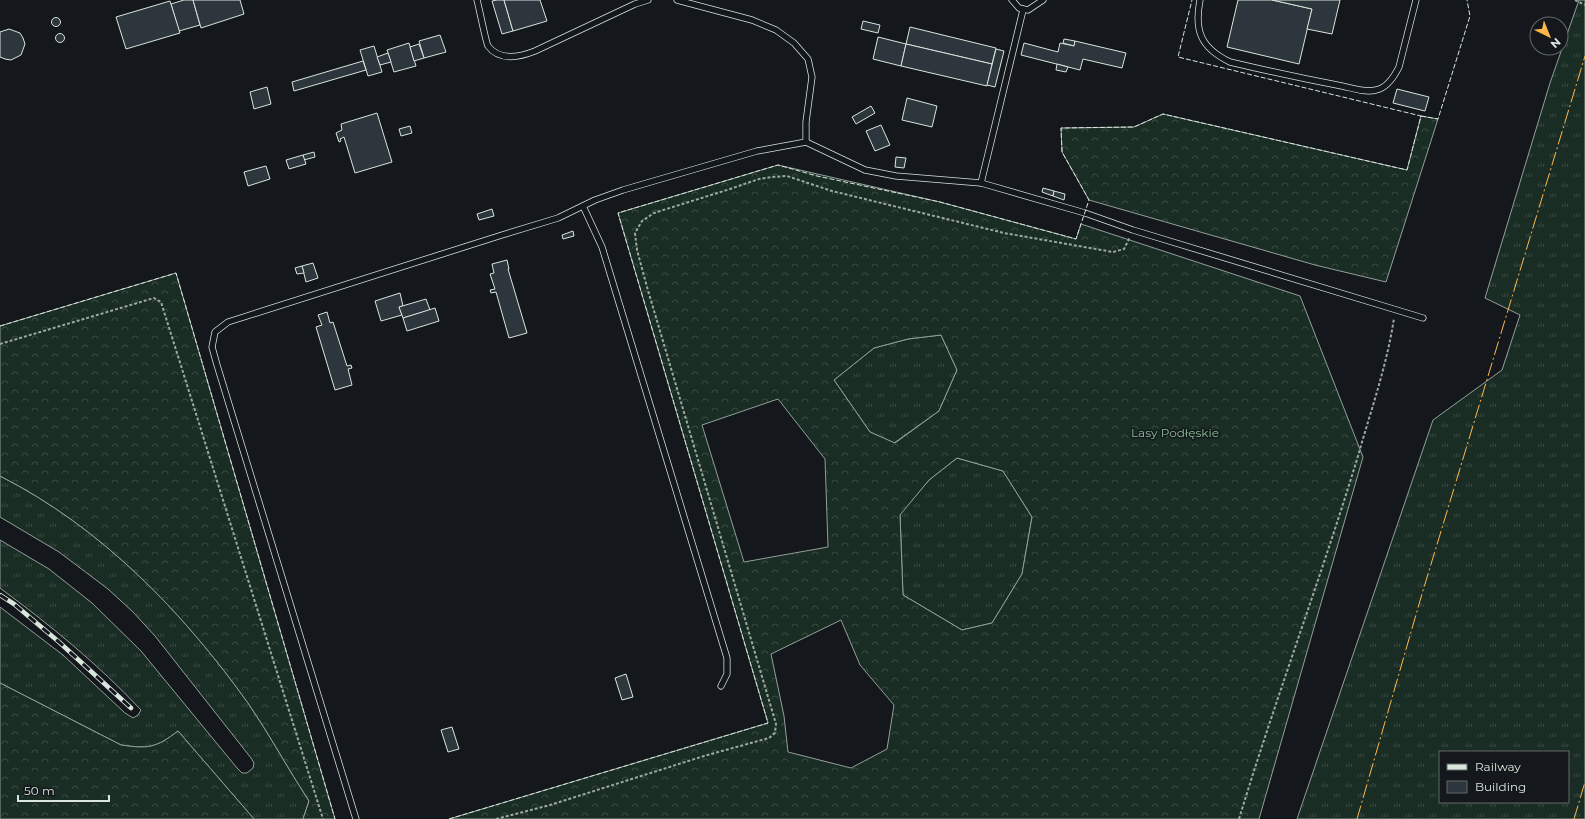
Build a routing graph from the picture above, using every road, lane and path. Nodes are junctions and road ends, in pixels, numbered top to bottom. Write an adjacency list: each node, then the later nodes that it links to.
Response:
1 (477, 0): 2 (lane)
2 (648, 0)
3 (677, 0): 11 (lane)
4 (1012, 0): 10 (lane)
5 (1043, 0): 10 (lane)
6 (1200, 0): 7 (lane)
7 (1416, 0)
8 (1575, 0): 9 (path)
9 (1585, 5)
10 (1023, 10): 12 (lane)
11 (806, 142): 12 (lane); 13 (lane)
12 (981, 183): 14 (lane)
13 (583, 206): 18 (lane); 20 (lane)
14 (1133, 230): 15 (lane); 21 (path)
15 (1395, 310): 16 (lane); 22 (path)
16 (1424, 318)
17 (0, 344): 19 (path)
18 (721, 686)
19 (323, 819)
20 (356, 819)
21 (496, 819)
22 (1239, 819)

